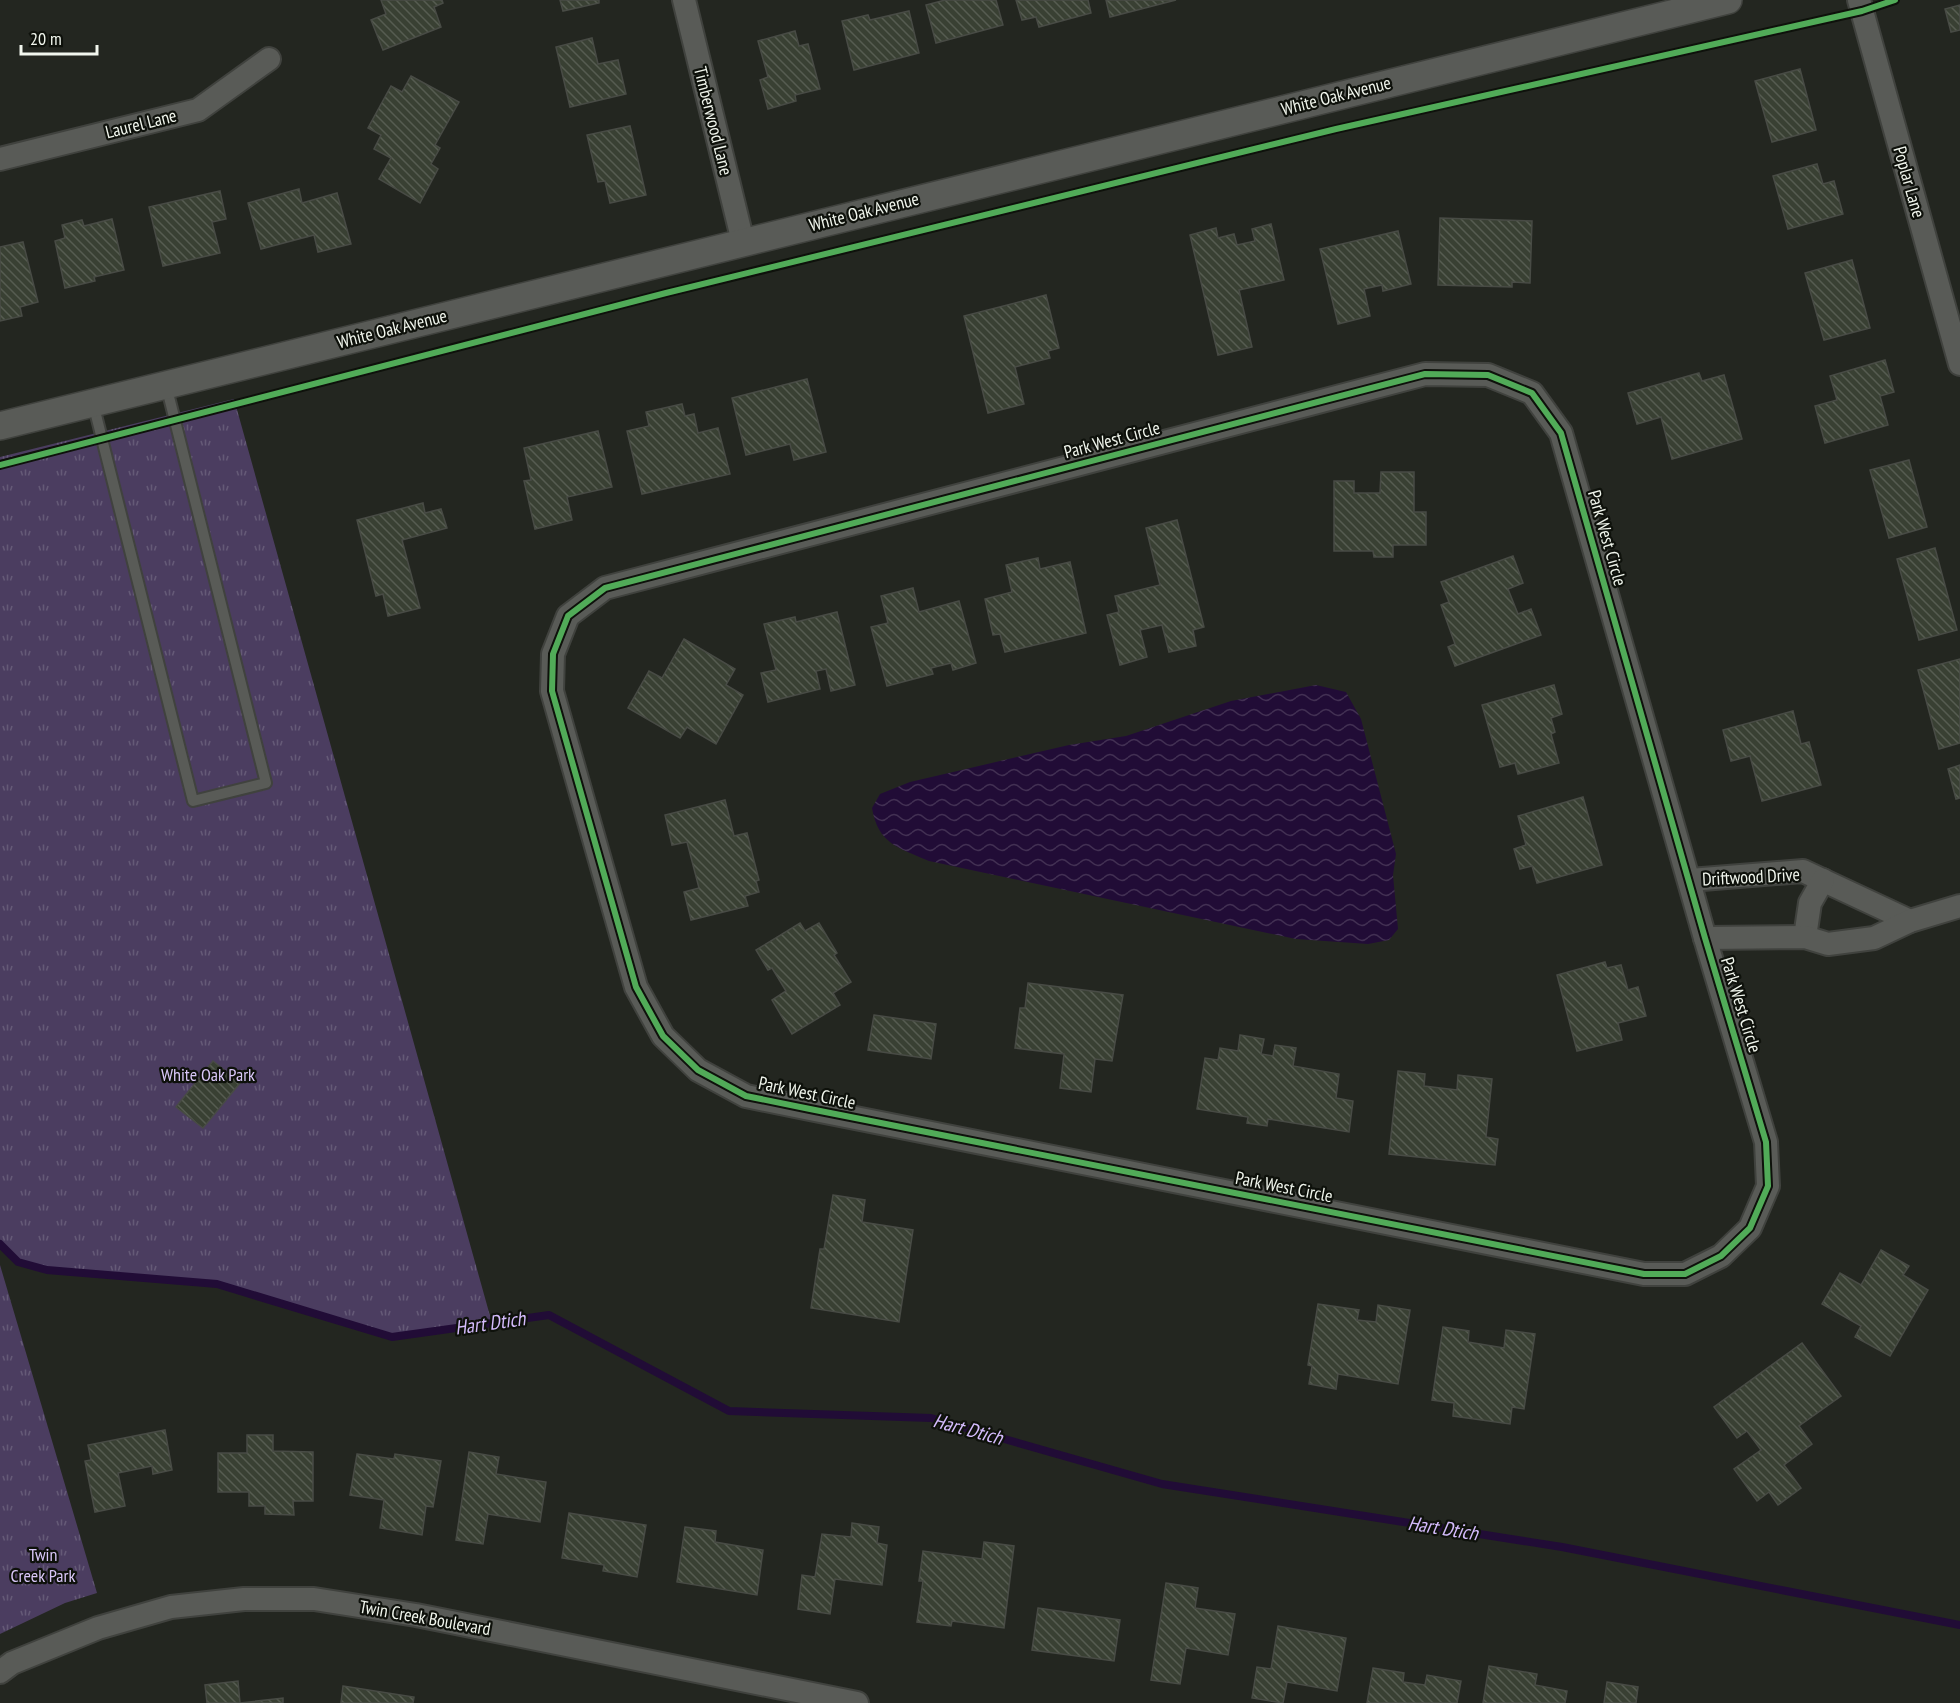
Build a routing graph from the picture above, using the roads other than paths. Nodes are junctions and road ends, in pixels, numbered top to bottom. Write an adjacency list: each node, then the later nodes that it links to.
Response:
1 (684, 0): 6 (street, Timberwood Lane)
2 (1728, 0): 6 (street, White Oak Avenue)
3 (1859, 0): 7 (street, Poplar Lane)
4 (269, 59): 5 (street, Laurel Lane)
5 (0, 159)
6 (743, 242): 8 (street, White Oak Avenue)
7 (1960, 364)
8 (166, 385): 9 (street, White Oak Avenue); 9 (lane)
9 (93, 403): 10 (street, White Oak Avenue)
10 (0, 426)
11 (1690, 880): 12 (street, Driftwood Drive); 16 (street, Park West Circle); 16 (street, Park West Circle)
12 (1823, 880): 14 (street, Driftwood Drive); 15 (street)
13 (1960, 906): 14 (street)
14 (1910, 921): 15 (street)
15 (1805, 937): 16 (street)
16 (1706, 938)
17 (0, 1672): 18 (street, Twin Creek Boulevard)
18 (857, 1703)

